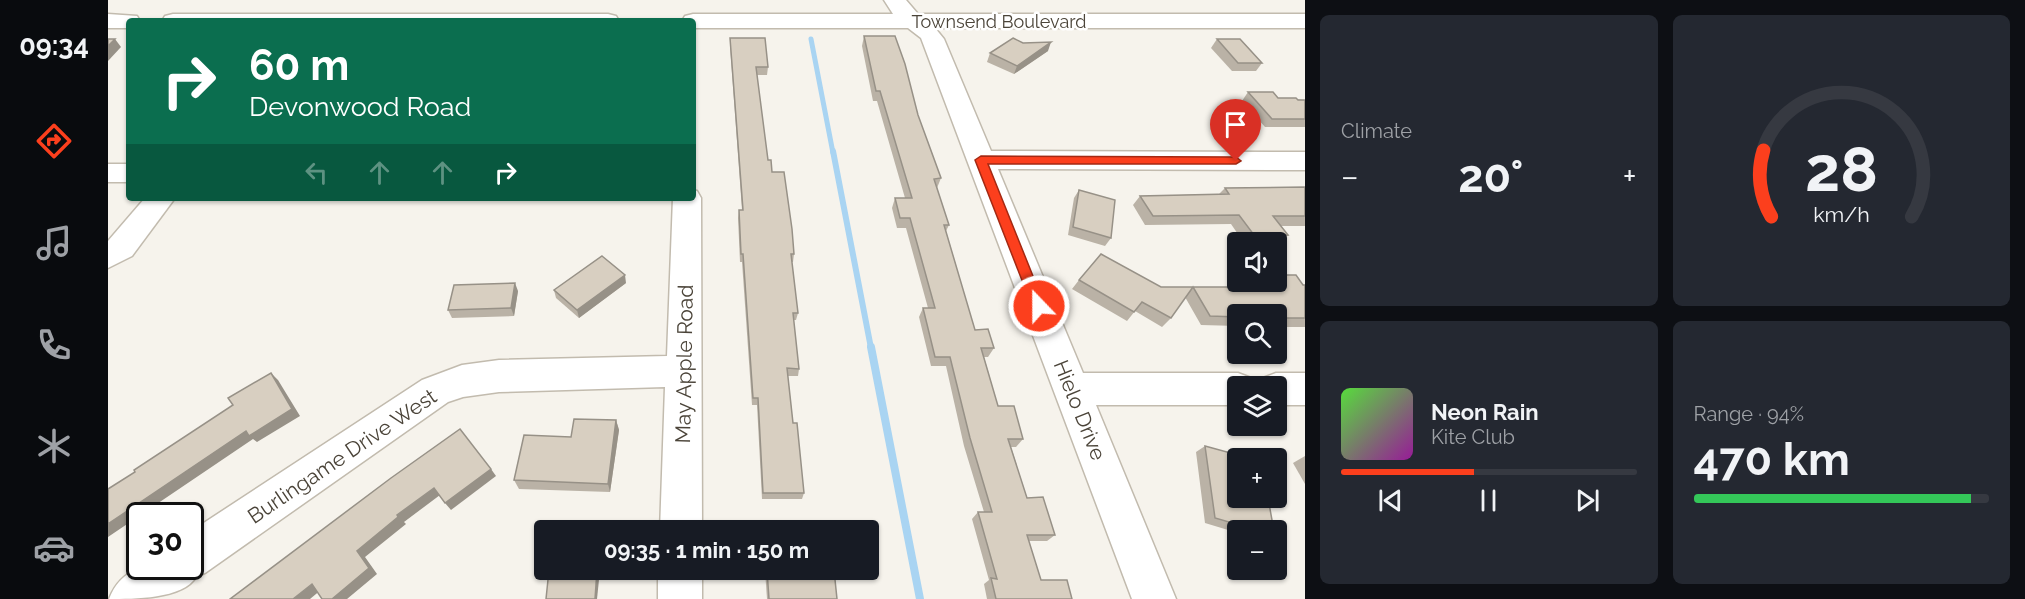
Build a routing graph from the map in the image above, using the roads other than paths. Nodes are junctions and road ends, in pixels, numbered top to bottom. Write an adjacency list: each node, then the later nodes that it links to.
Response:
1 (284, 0): 5 (street)
2 (487, 0): 6 (street)
3 (692, 0): 7 (street)
4 (905, 11): 10 (street, Townsend Boulevard); 11 (street, Townsend Boulevard); 12 (street, Hielo Drive)
5 (269, 18)
6 (479, 18)
7 (692, 18)
8 (108, 21): 9 (street)
9 (126, 21)
10 (696, 21)
11 (1305, 21)
12 (981, 160): 13 (street); 20 (street, Hielo Drive)
13 (1305, 161)
14 (108, 173): 15 (street)
15 (126, 173)
16 (158, 201): 18 (street)
17 (687, 201): 19 (street, May Apple Road)
18 (108, 256)
19 (683, 371): 24 (street, May Apple Road); 25 (street, Burlingame Drive West)
20 (1071, 389): 21 (street); 30 (street, Hielo Drive)
21 (1227, 389)
22 (1287, 389): 23 (street)
23 (1305, 389)
24 (681, 520)
25 (204, 548)
26 (159, 580): 28 (street)
27 (680, 580): 29 (street)
28 (131, 599)
29 (680, 599)
30 (1154, 599)

